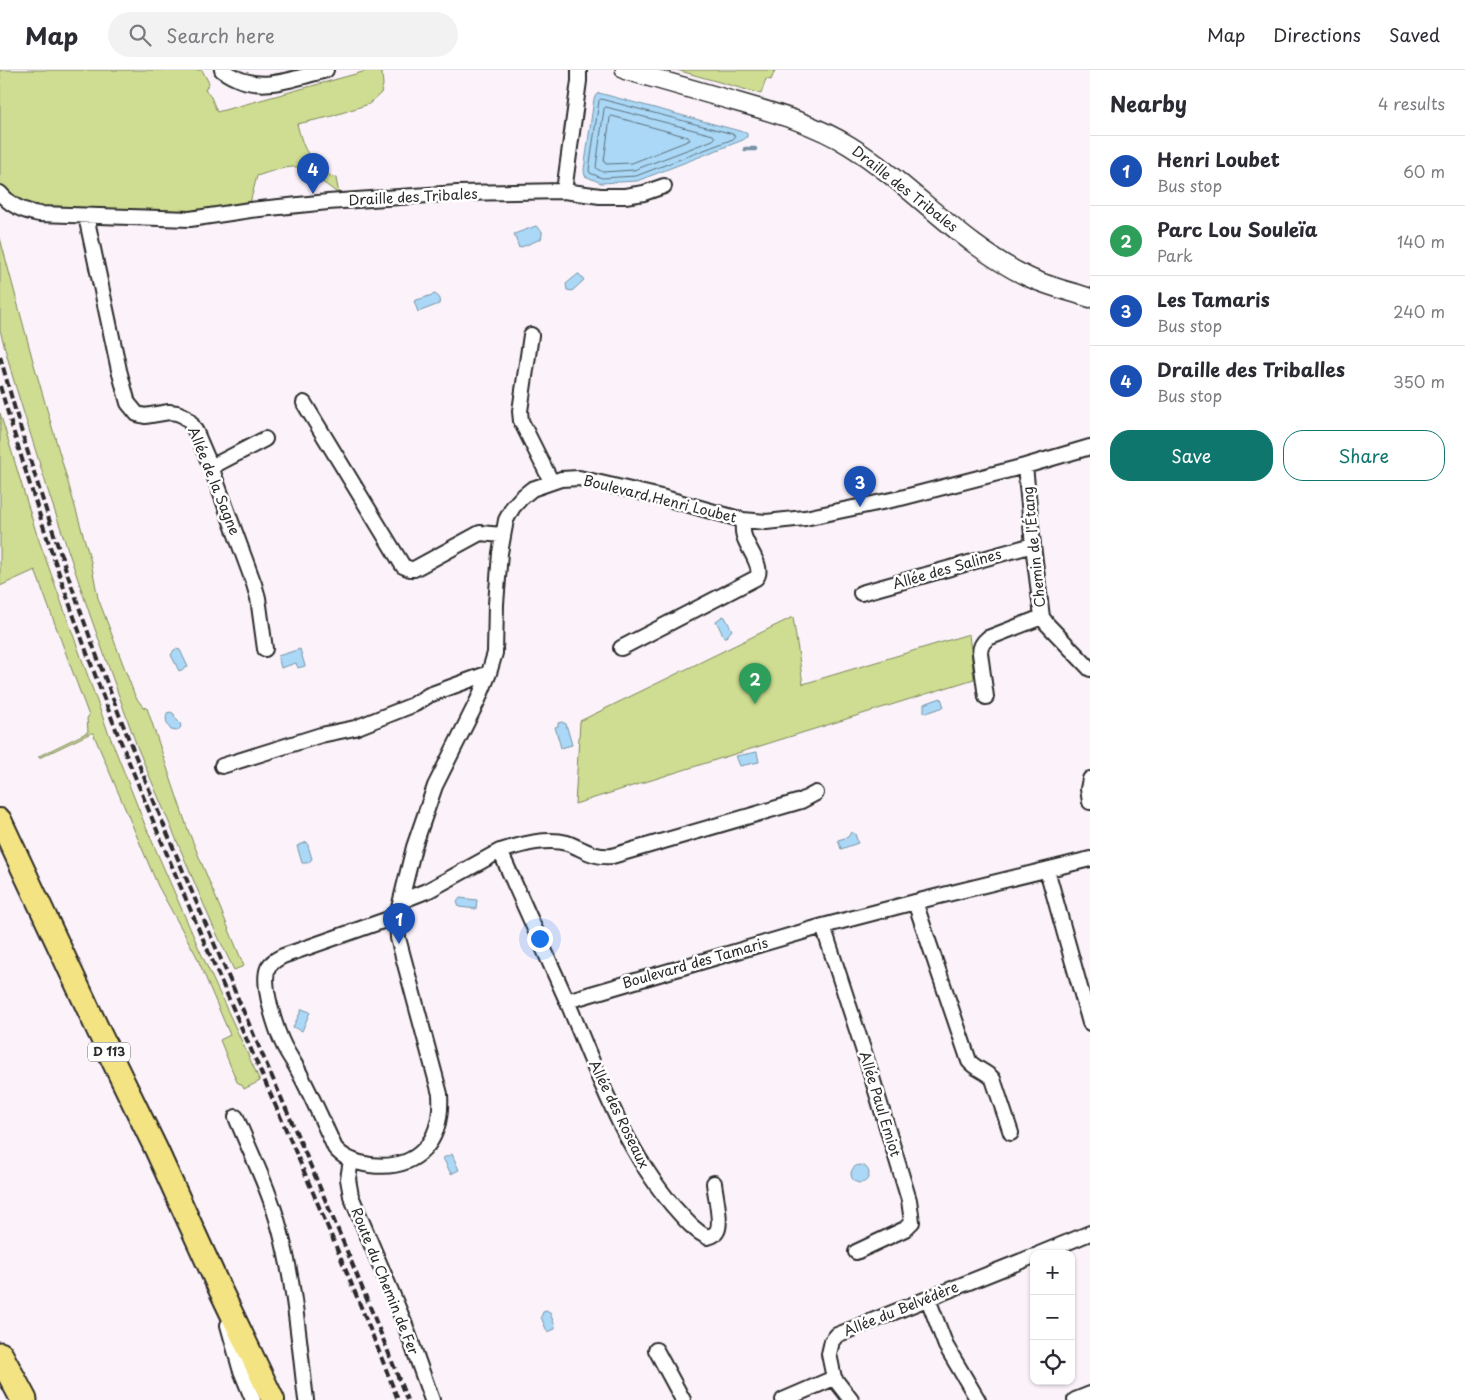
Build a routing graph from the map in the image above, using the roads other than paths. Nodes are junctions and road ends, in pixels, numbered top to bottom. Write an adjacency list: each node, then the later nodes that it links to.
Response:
1 (222, 70): 2 (street)
2 (326, 70)
3 (579, 70): 6 (street)
4 (625, 70): 9 (street, Draille des Tribales)
5 (664, 186): 6 (street, Draille des Tribales)
6 (564, 191): 8 (street, Draille des Tribales)
7 (0, 193): 8 (street, Draille des Tribales)
8 (86, 216): 15 (street, Allée de la Sagne)
9 (1090, 298)
10 (531, 335): 16 (street)
11 (304, 403): 18 (street)
12 (265, 439): 15 (street)
13 (1090, 447): 14 (street, Boulevard Henri Loubet)
14 (1026, 466): 17 (street, Boulevard Henri Loubet); 19 (street, Chemin de l'Étang)
15 (211, 467): 23 (street, Allée de la Sagne)
16 (552, 481): 17 (street, Boulevard Henri Loubet); 18 (street, Boulevard Henri Loubet)
17 (743, 520): 22 (street)
18 (502, 535): 25 (street, Boulevard Henri Loubet)
19 (1033, 545): 20 (street, Allée des Salines); 21 (street, Chemin de l'Étang)
20 (861, 593)
21 (1042, 617): 24 (street, Chemin de l'Étang); 26 (street)
22 (620, 648)
23 (265, 649)
24 (1090, 669)
25 (489, 673): 27 (street); 35 (street, Boulevard Henri Loubet)
26 (986, 697)
27 (222, 766)
28 (1090, 780): 30 (street)
29 (816, 793): 32 (street)
30 (1090, 802)
31 (0, 820): 49 (main road, D 113)
32 (500, 851): 35 (street); 39 (street)
33 (1090, 859): 34 (street, Boulevard des Tamaris)
34 (1047, 870): 36 (street, Boulevard des Tamaris); 40 (street)
35 (401, 901): 37 (street, Boulevard Henri Loubet)
36 (916, 902): 38 (street, Boulevard des Tamaris); 42 (street)
37 (397, 916): 43 (street, Boulevard Henri Loubet); 43 (street)
38 (823, 926): 39 (street, Boulevard des Tamaris); 47 (street, Allée Paul Emiot)
39 (567, 1001): 44 (street, Allée des Roseaux)
40 (1090, 1023)
41 (236, 1117): 58 (street)
42 (1010, 1133)
43 (350, 1160): 59 (street, Route du Chemin de Fer)
44 (714, 1183)
45 (1090, 1233): 46 (street)
46 (1049, 1250)
47 (856, 1252)
48 (1030, 1258): 50 (street, Allée du Belvédère)
49 (217, 1283): 56 (street); 57 (main road, D 113)
50 (928, 1299): 53 (street, Allée du Belvédère); 63 (street)
51 (656, 1350): 60 (street)
52 (0, 1355): 55 (highway)
53 (834, 1378): 61 (street); 62 (street, Allée du Belvédère)
54 (1090, 1394): 64 (street)
55 (24, 1400)
56 (253, 1400)
57 (273, 1400)
58 (306, 1400)
59 (432, 1400)
60 (683, 1400)
61 (783, 1400)
62 (851, 1400)
63 (978, 1400)
64 (1075, 1400)

